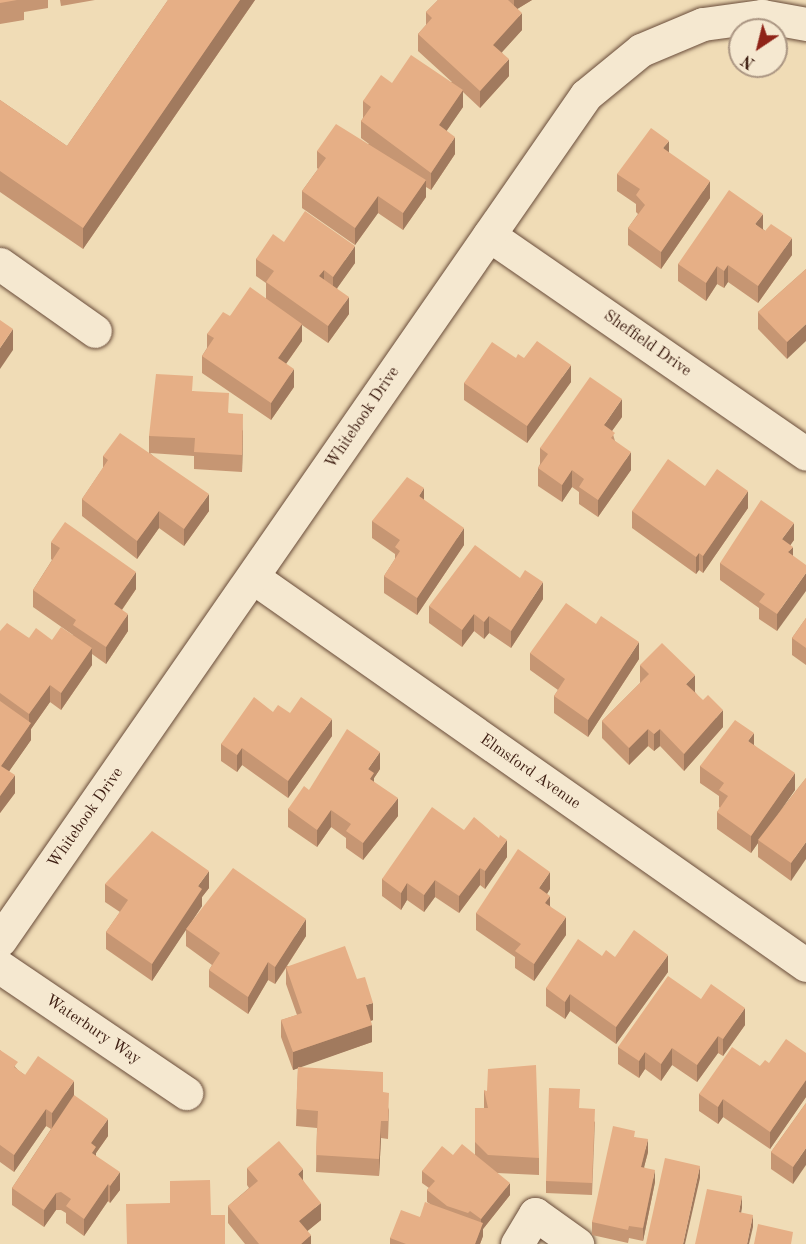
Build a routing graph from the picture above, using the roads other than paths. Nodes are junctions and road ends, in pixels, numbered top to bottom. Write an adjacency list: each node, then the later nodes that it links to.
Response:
1 (806, 24): 2 (street, Whitebook Drive)
2 (489, 235): 5 (street, Sheffield Drive); 6 (street, Whitebook Drive)
3 (0, 264): 4 (street)
4 (95, 331)
5 (806, 454)
6 (254, 578): 7 (street, Whitebook Drive); 8 (street, Elmsford Avenue)
7 (0, 940)
8 (806, 965)
9 (0, 967): 10 (street, Waterbury Way)
10 (186, 1094)
11 (517, 1244): 12 (street)
12 (577, 1244)

